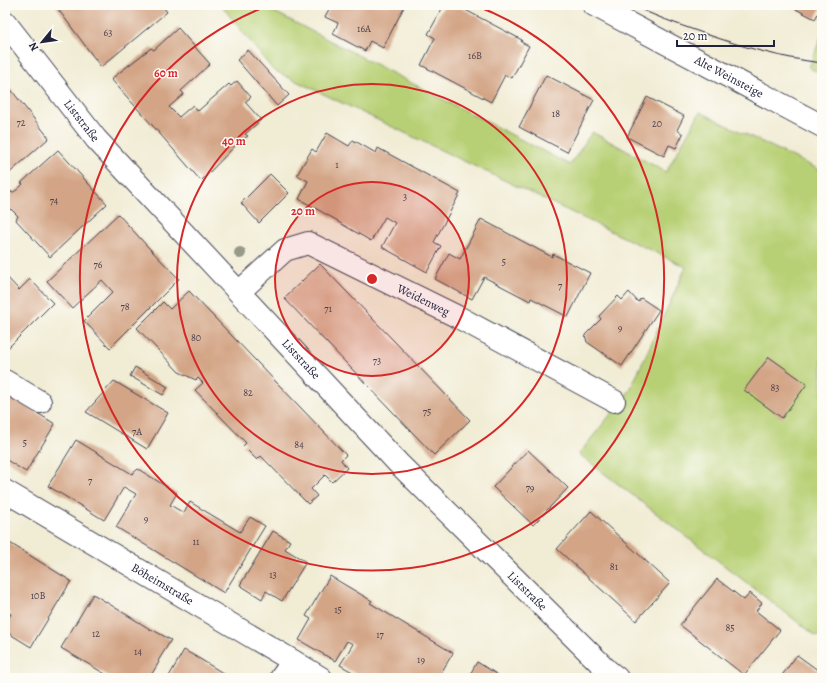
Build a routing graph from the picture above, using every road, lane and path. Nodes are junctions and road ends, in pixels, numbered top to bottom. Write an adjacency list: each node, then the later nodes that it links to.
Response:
1 (594, 5): 3 (street, Alte Weinsteige)
2 (5, 22): 4 (street, Liststraße)
3 (822, 126)
4 (239, 292): 6 (street, Weidenweg); 11 (street, Liststraße)
5 (5, 381): 7 (street)
6 (614, 401)
7 (40, 402)
8 (5, 491): 9 (street, Böheimstraße)
9 (287, 669): 10 (street, Böheimstraße)
10 (321, 678)
11 (617, 678)

